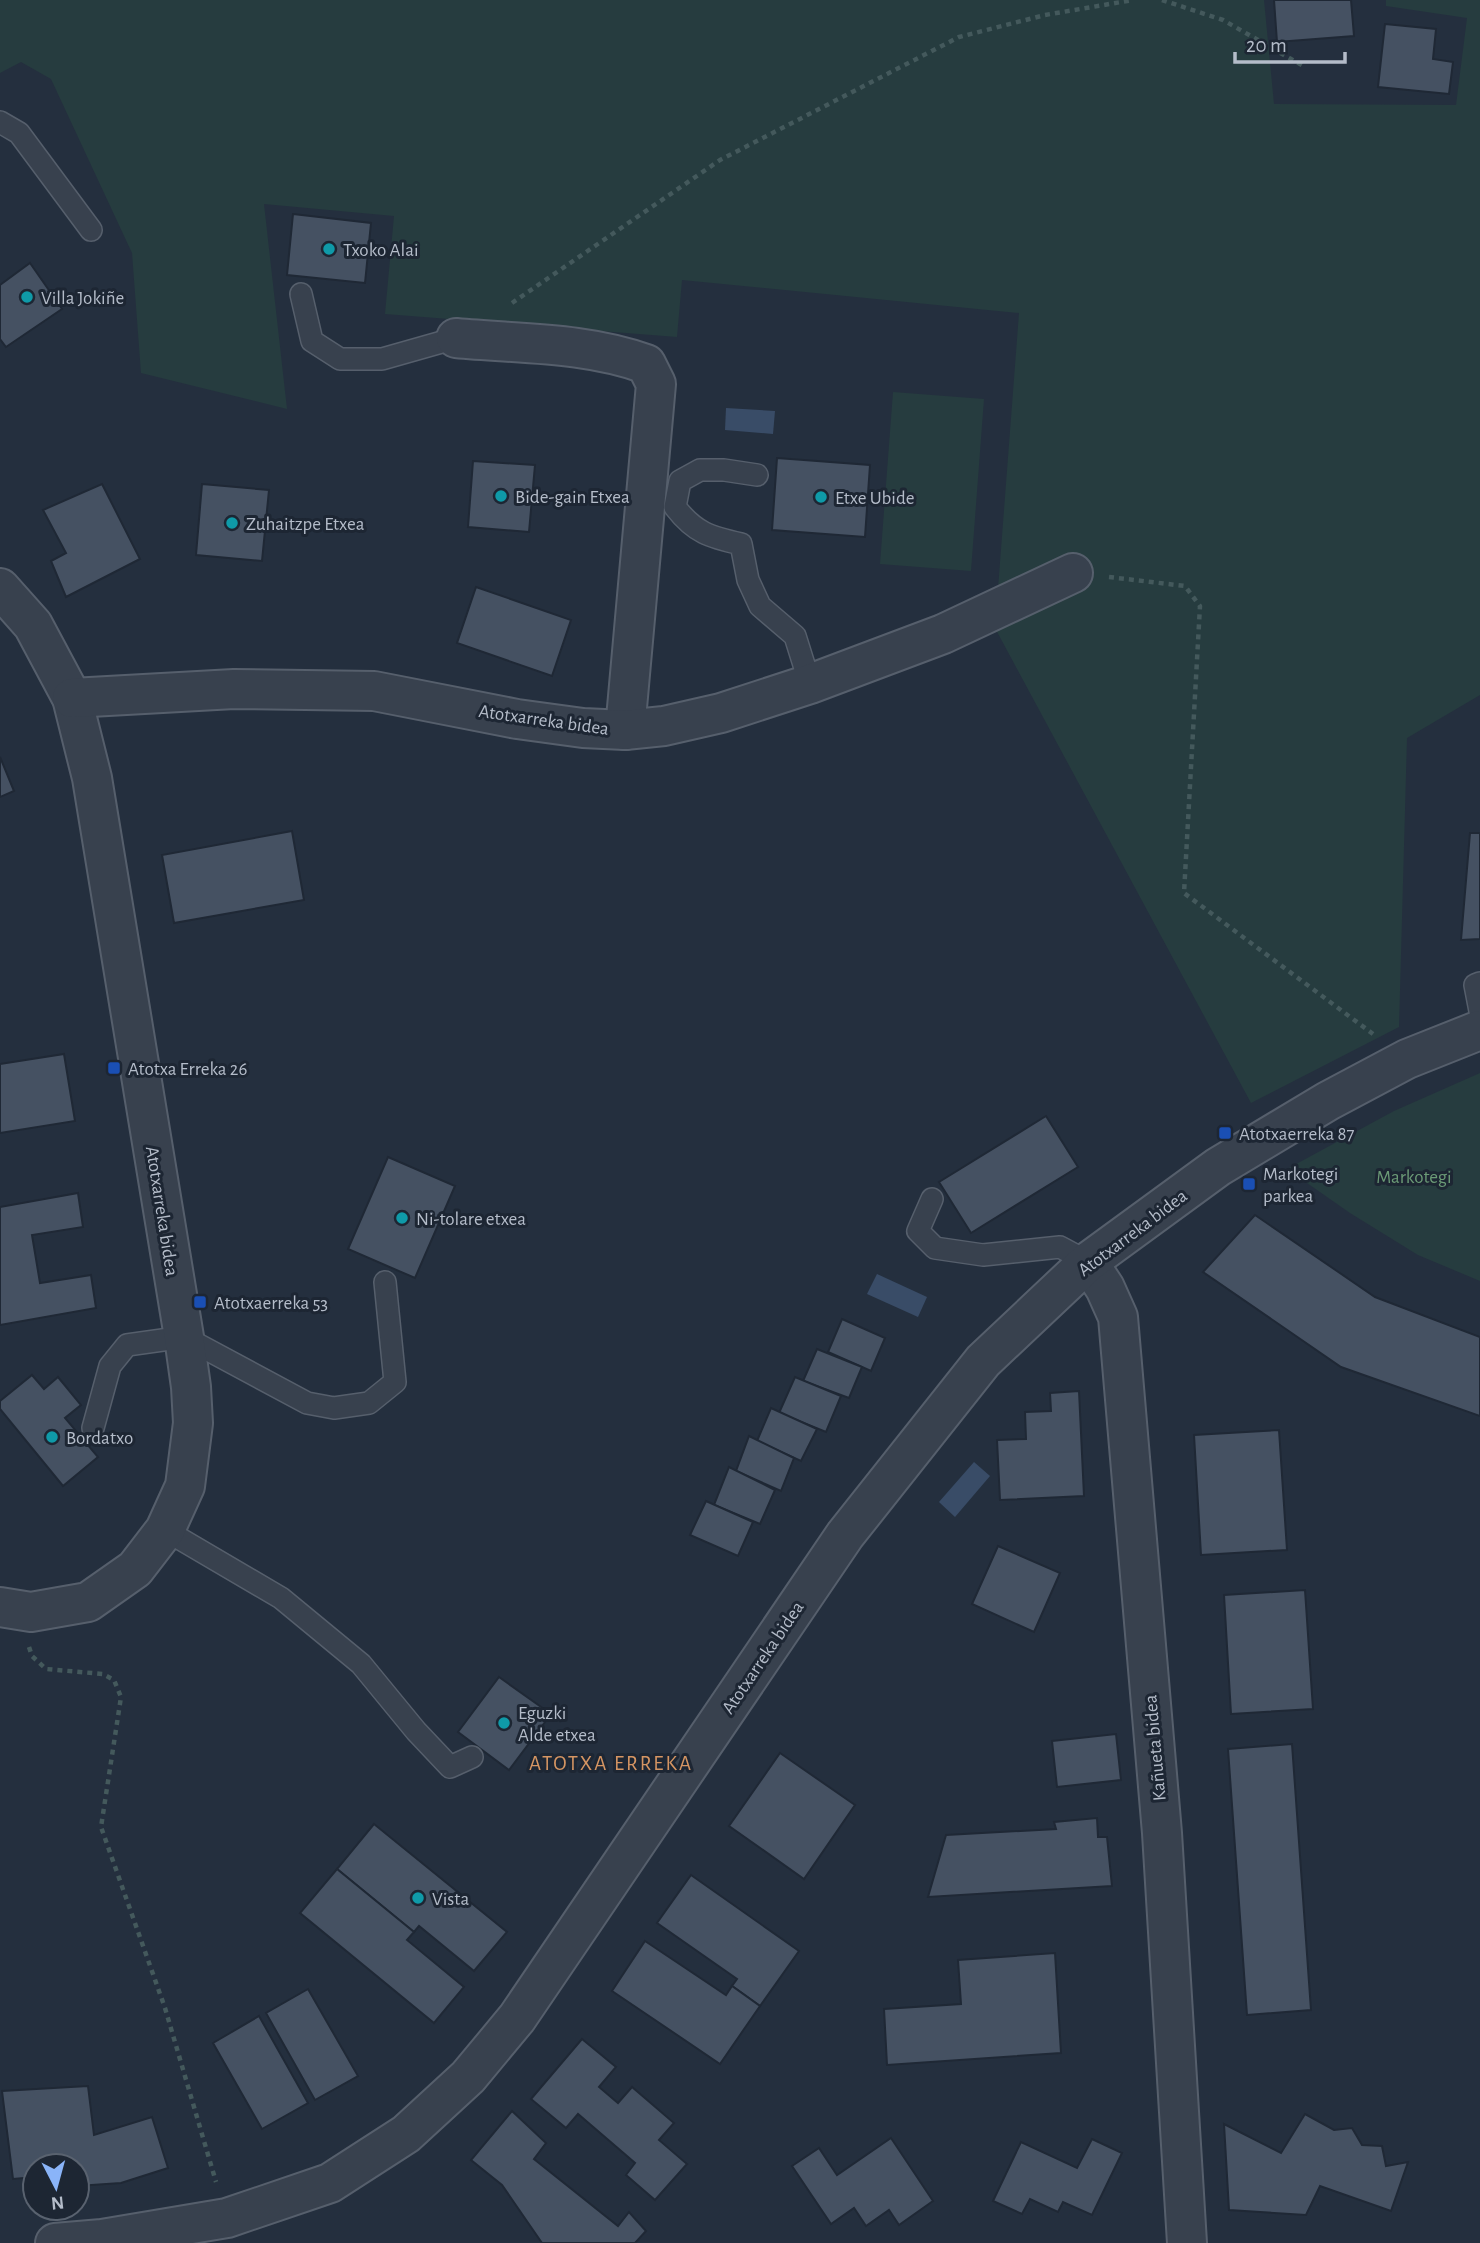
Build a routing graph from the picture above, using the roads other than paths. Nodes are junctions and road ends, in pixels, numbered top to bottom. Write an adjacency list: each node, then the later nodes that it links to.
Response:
1 (0, 122): 2 (lane)
2 (90, 230)
3 (301, 295): 4 (lane)
4 (473, 340): 10 (street)
5 (757, 475): 8 (lane)
6 (1073, 573): 8 (street, Atotxarreka bidea)
7 (0, 588): 9 (street, Atotxarreka bidea)
8 (810, 684): 10 (street, Atotxarreka bidea)
9 (72, 698): 10 (street, Atotxarreka bidea); 17 (street, Atotxarreka bidea)
10 (625, 730)
11 (1480, 984): 12 (lane)
12 (1480, 1011)
13 (1480, 1030): 15 (street, Atotxarreka bidea)
14 (932, 1199): 15 (lane)
15 (1088, 1262): 22 (street, Atotxarreka bidea); 23 (street, Kañueta bidea)
16 (384, 1282): 17 (lane)
17 (184, 1337): 18 (lane); 19 (street, Atotxarreka bidea)
18 (93, 1428)
19 (165, 1530): 20 (street, Atotxarreka bidea); 21 (lane)
20 (16, 1610)
21 (472, 1757)
22 (55, 2243)
23 (1187, 2243)

